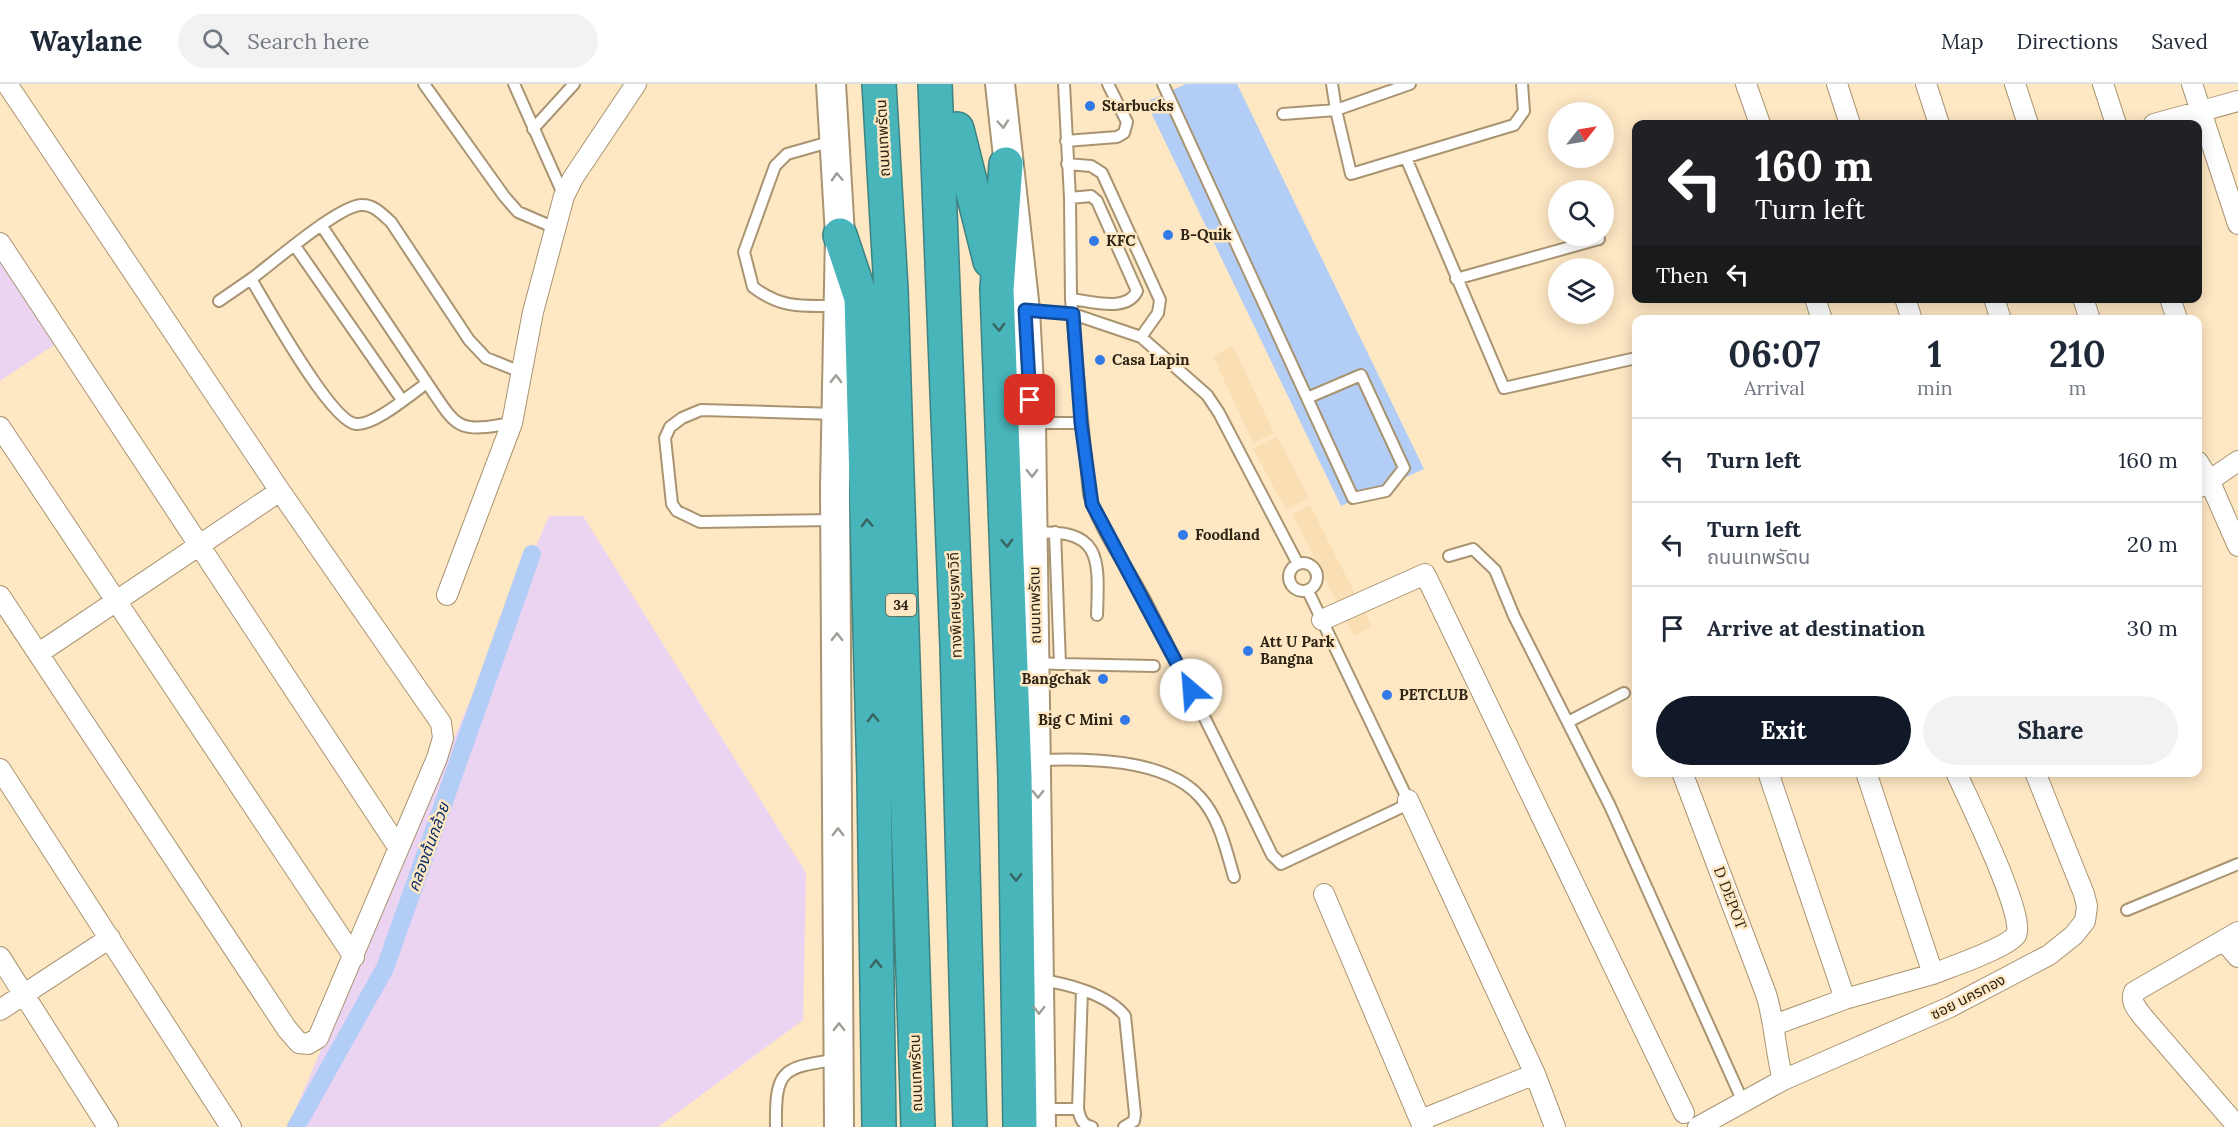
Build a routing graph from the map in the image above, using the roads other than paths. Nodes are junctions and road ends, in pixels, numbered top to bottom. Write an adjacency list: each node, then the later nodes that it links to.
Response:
1 (7, 84): 71 (street)
2 (424, 84): 45 (lane)
3 (513, 84): 34 (lane)
4 (574, 84): 34 (lane)
5 (636, 84): 41 (street)
6 (831, 84): 36 (main road)
7 (879, 84): 53 (highway, ถนนเทพรัตน / 34)
8 (900, 84): 130 (highway)
9 (935, 84): 131 (highway, ทางพิเศษบูรพาวิถี)
10 (956, 84): 35 (highway)
11 (1000, 84): 39 (main road, ถนนเทพรัตน, one-way to 39)
12 (1064, 84): 37 (lane)
13 (1108, 84): 37 (lane)
14 (1163, 84): 62 (lane)
15 (1332, 84): 25 (lane)
16 (1410, 84): 25 (lane)
17 (1522, 84): 38 (lane)
18 (1746, 84): 28 (street)
19 (1837, 84): 29 (street)
20 (1926, 84): 30 (street)
21 (2015, 84): 31 (street)
22 (2103, 84): 32 (street)
23 (2192, 84): 26 (street)
24 (2238, 101): 26 (street)
25 (1336, 110): 27 (lane); 38 (lane)
26 (2201, 111): 33 (street); 43 (street)
27 (1283, 114)
28 (1759, 120)
29 (1849, 120)
30 (1938, 120)
31 (2027, 120)
32 (2115, 120)
33 (2168, 120)
34 (532, 129): 41 (lane)
35 (957, 129): 52 (highway); 132 (highway)
36 (835, 140): 46 (main road, one-way to 36); 53 (lane)
37 (1066, 141): 40 (lane)
38 (1406, 158): 51 (lane)
39 (1006, 164): 52 (highway); 56 (main road, ถนนเทพรัตน)
40 (1067, 164): 42 (lane); 58 (lane)
41 (564, 196): 45 (street)
42 (1071, 198): 54 (lane); 54 (lane)
43 (2238, 224)
44 (321, 225): 48 (lane); 60 (lane); 61 (lane)
45 (553, 227): 60 (street)
46 (840, 235): 53 (highway)
47 (0, 243): 74 (street)
48 (295, 246): 50 (lane); 63 (lane)
49 (1574, 246): 51 (lane)
50 (251, 279): 55 (lane); 63 (lane)
51 (1456, 279): 59 (lane)
52 (997, 289): 89 (highway, one-way to 89)
53 (863, 298): 64 (main road, ถนนเทพรัตน / 34, one-way to 53); 128 (highway, one-way to 53); 129 (highway, ถนนเทพรัตน / 34)
54 (1071, 298): 57 (lane)
55 (219, 301)
56 (1025, 310): 57 (lane); 66 (main road, ถนนเทพรัตน)
57 (1073, 314): 58 (lane); 67 (lane)
58 (1141, 337): 77 (lane)
59 (1632, 359)
60 (521, 372): 65 (street)
61 (427, 383): 63 (lane); 65 (lane)
62 (1307, 398): 62 (lane)
63 (402, 400)
64 (836, 414): 72 (main road, ถนนเทพรัตน / 34); 72 (lane)
65 (512, 423): 79 (street)
66 (1032, 423): 67 (lane); 73 (main road, ถนนเทพรัตน, one-way to 73)
67 (1081, 423): 96 (lane)
68 (0, 427): 81 (street)
69 (2238, 461): 70 (street)
70 (2203, 484): 75 (street)
71 (280, 491): 74 (street); 97 (street)
72 (836, 520): 116 (main road, ถนนเทพรัตน / 34, one-way to 72)
73 (1044, 532): 82 (lane); 85 (main road, ถนนเทพรัตน)
74 (200, 546): 81 (street); 97 (street)
75 (2238, 546)
76 (1449, 556): 88 (lane)
77 (1298, 564): 78 (lane); 78 (lane)
78 (1308, 591): 83 (lane)
79 (447, 595)
80 (0, 596): 84 (street)
81 (116, 600): 84 (street); 106 (street)
82 (1097, 615)
83 (1322, 621): 96 (lane); 121 (street)
84 (39, 653): 106 (street)
85 (1048, 663): 86 (lane); 89 (main road, ถนนเทพรัตน)
86 (1154, 666)
87 (1624, 693): 88 (lane)
88 (1568, 722): 119 (lane)
89 (1026, 768): 99 (lane); 110 (main road, ถนนเทพรัตน, one-way to 110); 122 (highway, one-way to 122)
90 (0, 769): 103 (street)
91 (1684, 777): 115 (street, D DEPOT)
92 (1770, 777): 113 (street)
93 (1868, 777): 108 (street)
94 (1958, 777): 104 (street)
95 (2037, 777): 109 (street, ซอย นครทอง)
96 (1407, 800): 117 (street)
97 (398, 847): 106 (street)
98 (2238, 864): 101 (lane)
99 (1234, 877)
100 (1324, 894): 123 (street)
101 (2127, 910)
102 (2231, 936): 107 (street); 136 (street)
103 (110, 938): 112 (street); 125 (street)
104 (1990, 950): 108 (street); 109 (street)
105 (0, 957): 112 (street)
106 (354, 957)
107 (2238, 957)
108 (1933, 974): 113 (street)
109 (2003, 979): 118 (street, ซอย นครทอง)
110 (1039, 980): 111 (lane); 122 (main road, ถนนเทพรัตน, one-way to 122)
111 (1082, 990): 120 (lane); 134 (lane)
112 (24, 994): 114 (street); 124 (street)
113 (1845, 999): 115 (street)
114 (0, 1010)
115 (1774, 1025): 118 (street, D DEPOT)
116 (839, 1059): 126 (lane); 127 (main road, ถนนเทพรัตน / 34)
117 (1535, 1074): 123 (street); 135 (street)
118 (1783, 1080): 119 (street, ซอย นครทอง)
119 (1743, 1102): 121 (street, ซอย นครทอง)
120 (1078, 1109): 122 (lane); 133 (lane)
121 (1691, 1120)
122 (1034, 1121)
123 (1422, 1124)
124 (108, 1127)
125 (231, 1127)
126 (776, 1127)
127 (839, 1127)
128 (879, 1127)
129 (918, 1127)
130 (935, 1127)
131 (970, 1127)
132 (982, 1127)
133 (1092, 1127)
134 (1126, 1127)
135 (1556, 1127)
136 (2238, 1127)

